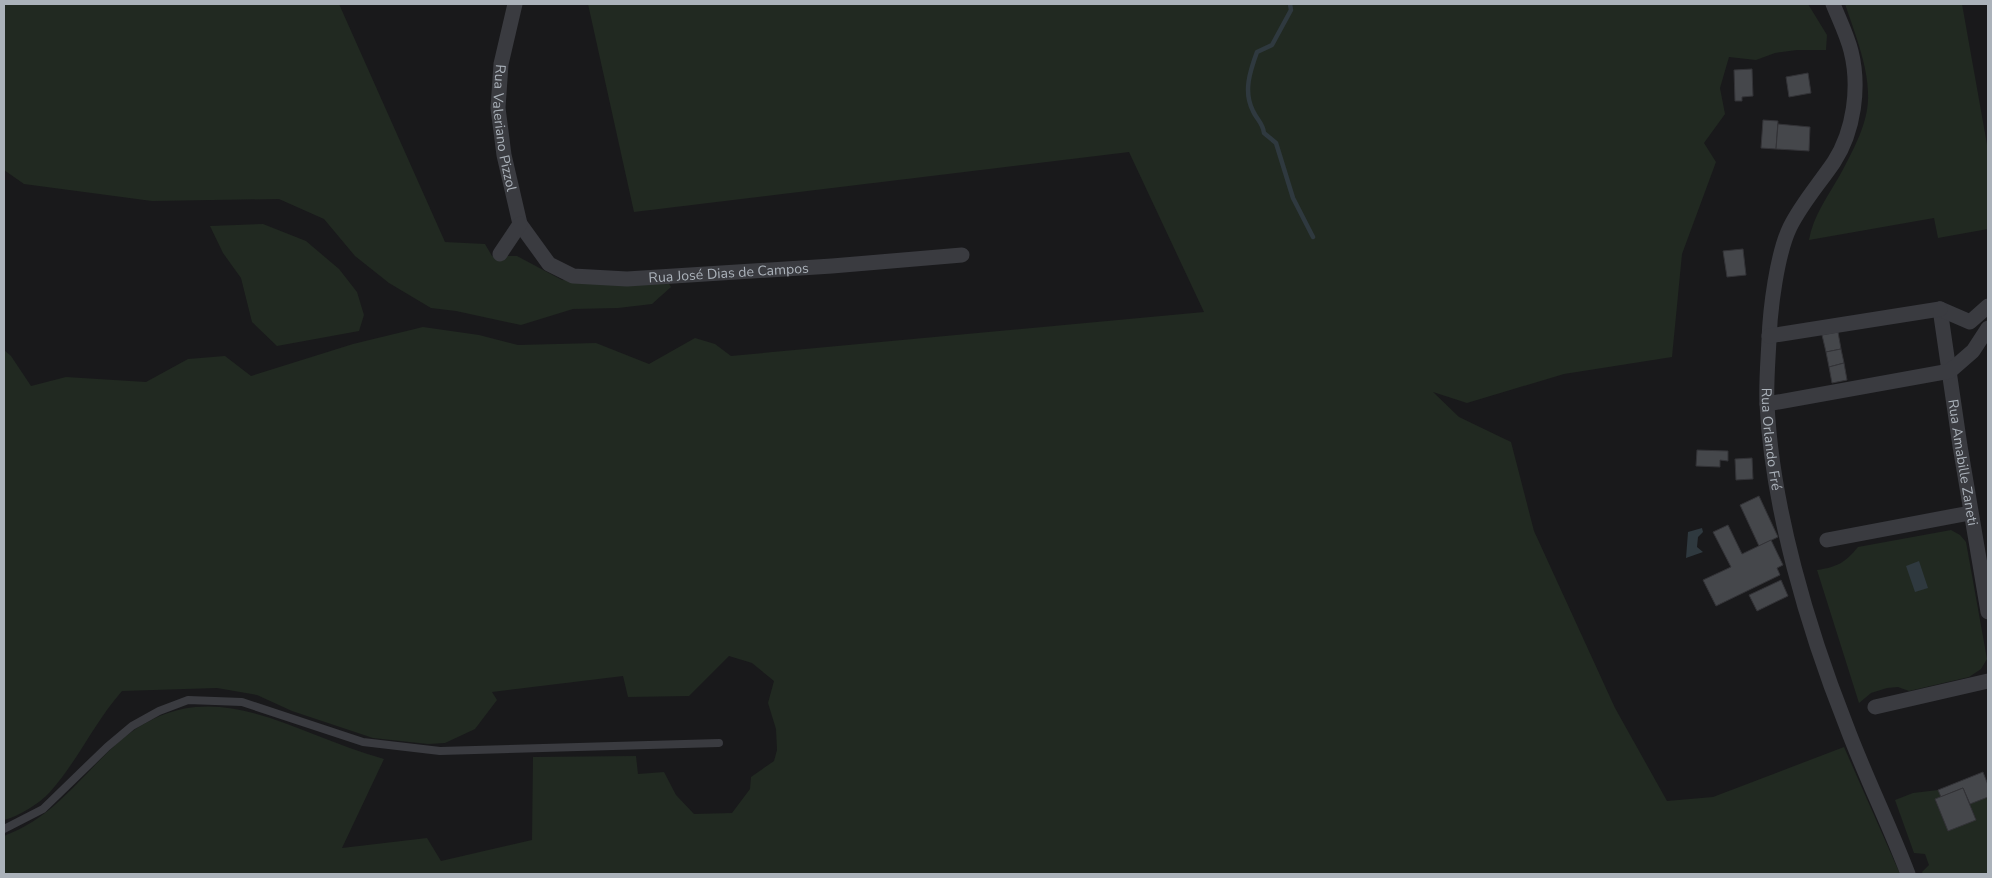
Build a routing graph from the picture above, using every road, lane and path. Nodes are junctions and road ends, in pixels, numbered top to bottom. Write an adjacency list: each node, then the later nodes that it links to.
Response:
1 (515, 4): 3 (street, Rua Valeriano Pizzol)
2 (1833, 4): 9 (street, Rua Orlando Fré)
3 (520, 224): 4 (street); 5 (street, Rua José Dias de Campos)
4 (500, 254)
5 (962, 254)
6 (1988, 306): 7 (street)
7 (1940, 309): 9 (street); 10 (street, Rua Amabille Zaneti)
8 (1988, 328): 10 (street)
9 (1769, 336): 11 (street, Rua Orlando Fré)
10 (1950, 371): 11 (street); 12 (street, Rua Amabille Zaneti)
11 (1767, 404): 19 (street, Rua Orlando Fré)
12 (1970, 513): 13 (street); 14 (street, Rua Amabille Zaneti)
13 (1827, 540)
14 (1988, 612)
15 (1988, 681): 16 (street)
16 (1875, 707)
17 (719, 743): 18 (lane)
18 (4, 829)
19 (1908, 874)

